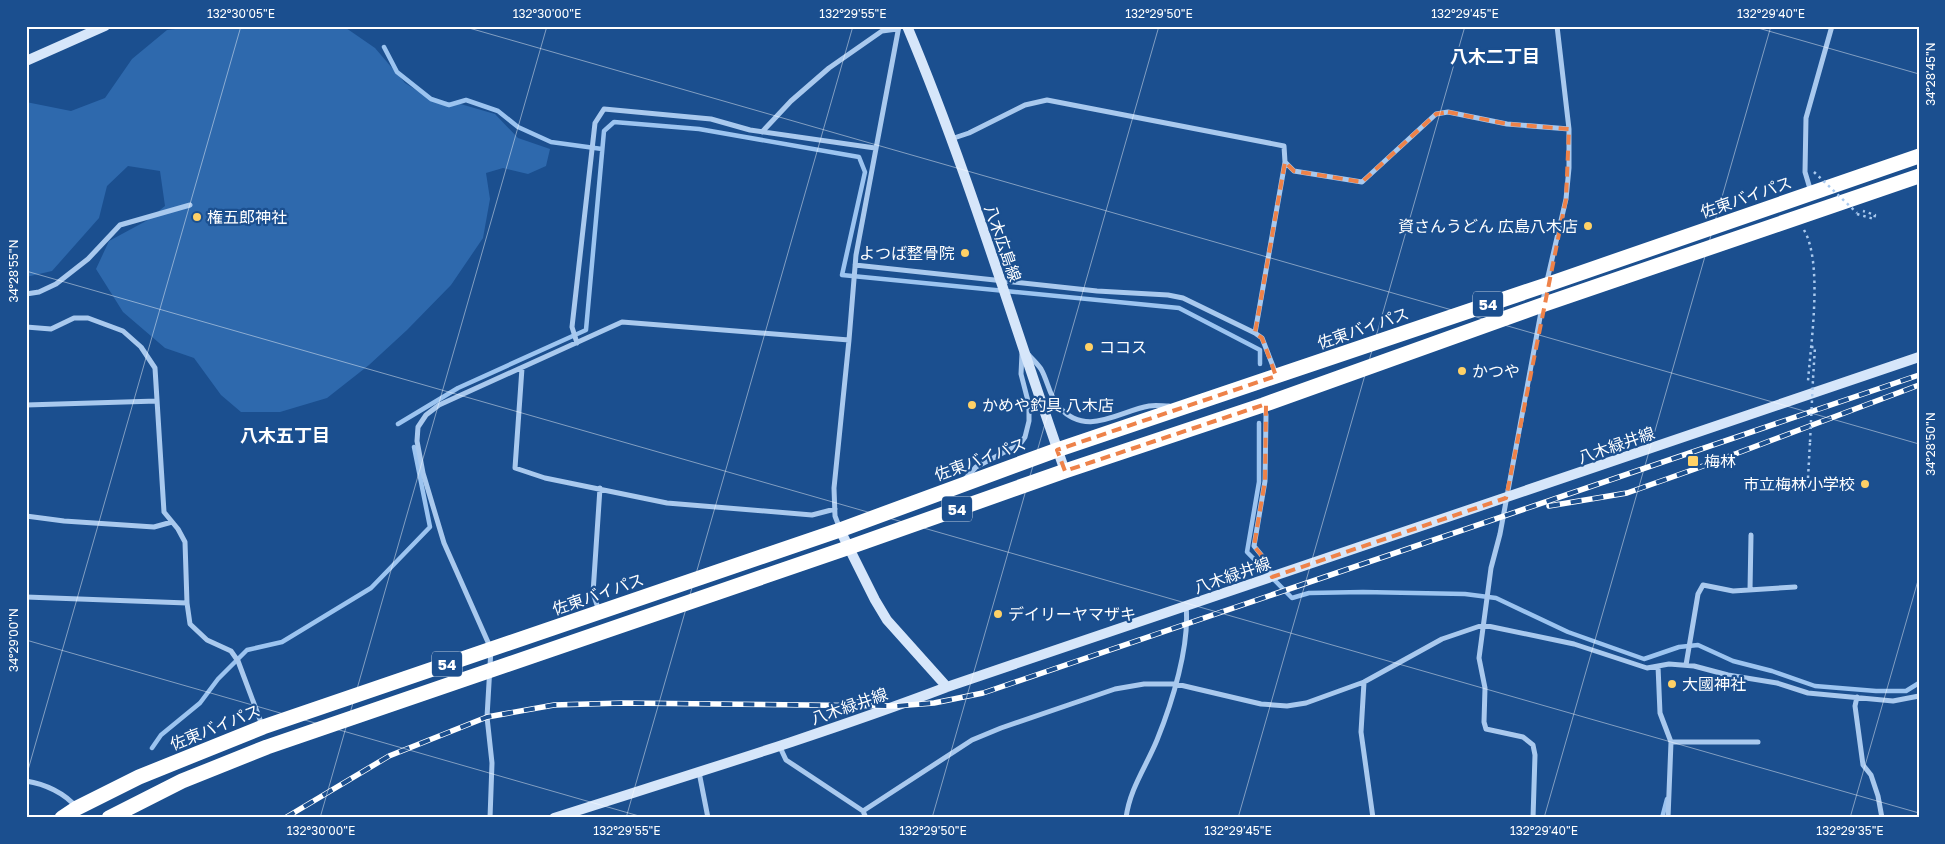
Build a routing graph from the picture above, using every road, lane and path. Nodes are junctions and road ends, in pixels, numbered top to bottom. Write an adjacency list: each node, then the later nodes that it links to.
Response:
1 (105, 26): 5 (main road)
2 (1557, 26): 6 (street)
3 (1832, 26): 14 (street)
4 (901, 27): 7 (street); 8 (main road, 八木広島線); 9 (street)
5 (26, 61)
6 (1569, 129): 11 (street); 20 (street)
7 (762, 132): 9 (street); 26 (street)
8 (951, 140): 11 (street); 19 (main road, 八木広島線)
9 (875, 148): 18 (street)
10 (1919, 156): 14 (highway, 佐東バイパス / 54)
11 (1285, 162): 24 (street)
12 (1814, 172): 16 (path, bridge)
13 (1919, 176): 22 (highway, 54)
14 (1811, 193): 20 (highway, 佐東バイパス / 54)
15 (190, 205): 21 (street)
16 (1862, 211)
17 (1803, 229): 27 (path)
18 (855, 265): 19 (street); 25 (street)
19 (1000, 282): 24 (street); 28 (main road, 八木広島線)
20 (1546, 285): 22 (street); 31 (highway, 佐東バイパス / 54)
21 (26, 294)
22 (1542, 305): 34 (highway, 54); 42 (street)
23 (26, 327): 33 (street)
24 (1255, 333): 31 (street)
25 (850, 340): 26 (street); 43 (street)
26 (576, 343): 30 (street)
27 (1810, 347): 32 (path); 39 (path, bridge)
28 (1023, 348): 36 (street); 37 (main road, 八木広島線); 40 (street)
29 (1919, 357): 32 (main road, 八木緑井線)
30 (522, 368): 41 (street); 57 (street)
31 (1276, 376): 36 (highway, 佐東バイパス / 54)
32 (1808, 395): 42 (main road, 八木緑井線)
33 (157, 401): 35 (street); 45 (street)
34 (1264, 404): 38 (highway, 54); 49 (street)
35 (26, 405)
36 (1186, 406): 37 (highway, 佐東バイパス / 54)
37 (1057, 450): 38 (main road, 八木広島線); 40 (highway, 佐東バイパス / 54)
38 (1064, 471): 48 (highway, 54)
39 (1808, 478)
40 (958, 486): 46 (highway, 佐東バイパス / 54)
41 (600, 488): 43 (street); 55 (street)
42 (1506, 498): 49 (main road, 八木緑井線); 56 (street)
43 (835, 509): 46 (street)
44 (26, 516): 45 (street)
45 (172, 522): 53 (street)
46 (840, 530): 48 (main road); 55 (highway, 佐東バイパス / 54)
47 (1752, 535): 51 (street)
48 (850, 547): 60 (highway, 54); 63 (main road)
49 (1272, 577): 54 (main road, 八木緑井線)
50 (1795, 587): 51 (street)
51 (1750, 590): 58 (street)
52 (26, 597): 53 (street)
53 (187, 603): 66 (street)
54 (1186, 606): 62 (street); 63 (main road, 八木緑井線)
55 (599, 612): 57 (highway, 佐東バイパス / 54)
56 (1483, 625): 59 (street); 61 (street); 82 (street)
57 (491, 649): 60 (street); 66 (highway, 佐東バイパス / 54)
58 (1686, 665): 59 (street); 65 (street)
59 (1658, 666): 67 (street)
60 (488, 672): 75 (highway, 54); 76 (street)
61 (1364, 682): 62 (street); 81 (street)
62 (1176, 684): 73 (street); 80 (street)
63 (946, 687): 69 (main road, 八木緑井線)
64 (1919, 696): 65 (street)
65 (1857, 697): 84 (street)
66 (263, 727): 72 (highway, 佐東バイパス / 54)
67 (1671, 742): 68 (street); 83 (street)
68 (1758, 742)
69 (779, 745): 70 (main road, 八木緑井線); 73 (street)
70 (699, 772): 77 (main road, 八木緑井線); 78 (street)
71 (26, 781): 72 (street)
72 (77, 808): 74 (highway, 佐東バイパス / 54)
73 (863, 811): 79 (street)
74 (62, 818)
75 (109, 818)
76 (490, 818)
77 (554, 818)
78 (708, 818)
79 (866, 818)
80 (1126, 818)
81 (1373, 818)
82 (1533, 818)
83 (1668, 818)
84 (1882, 818)

